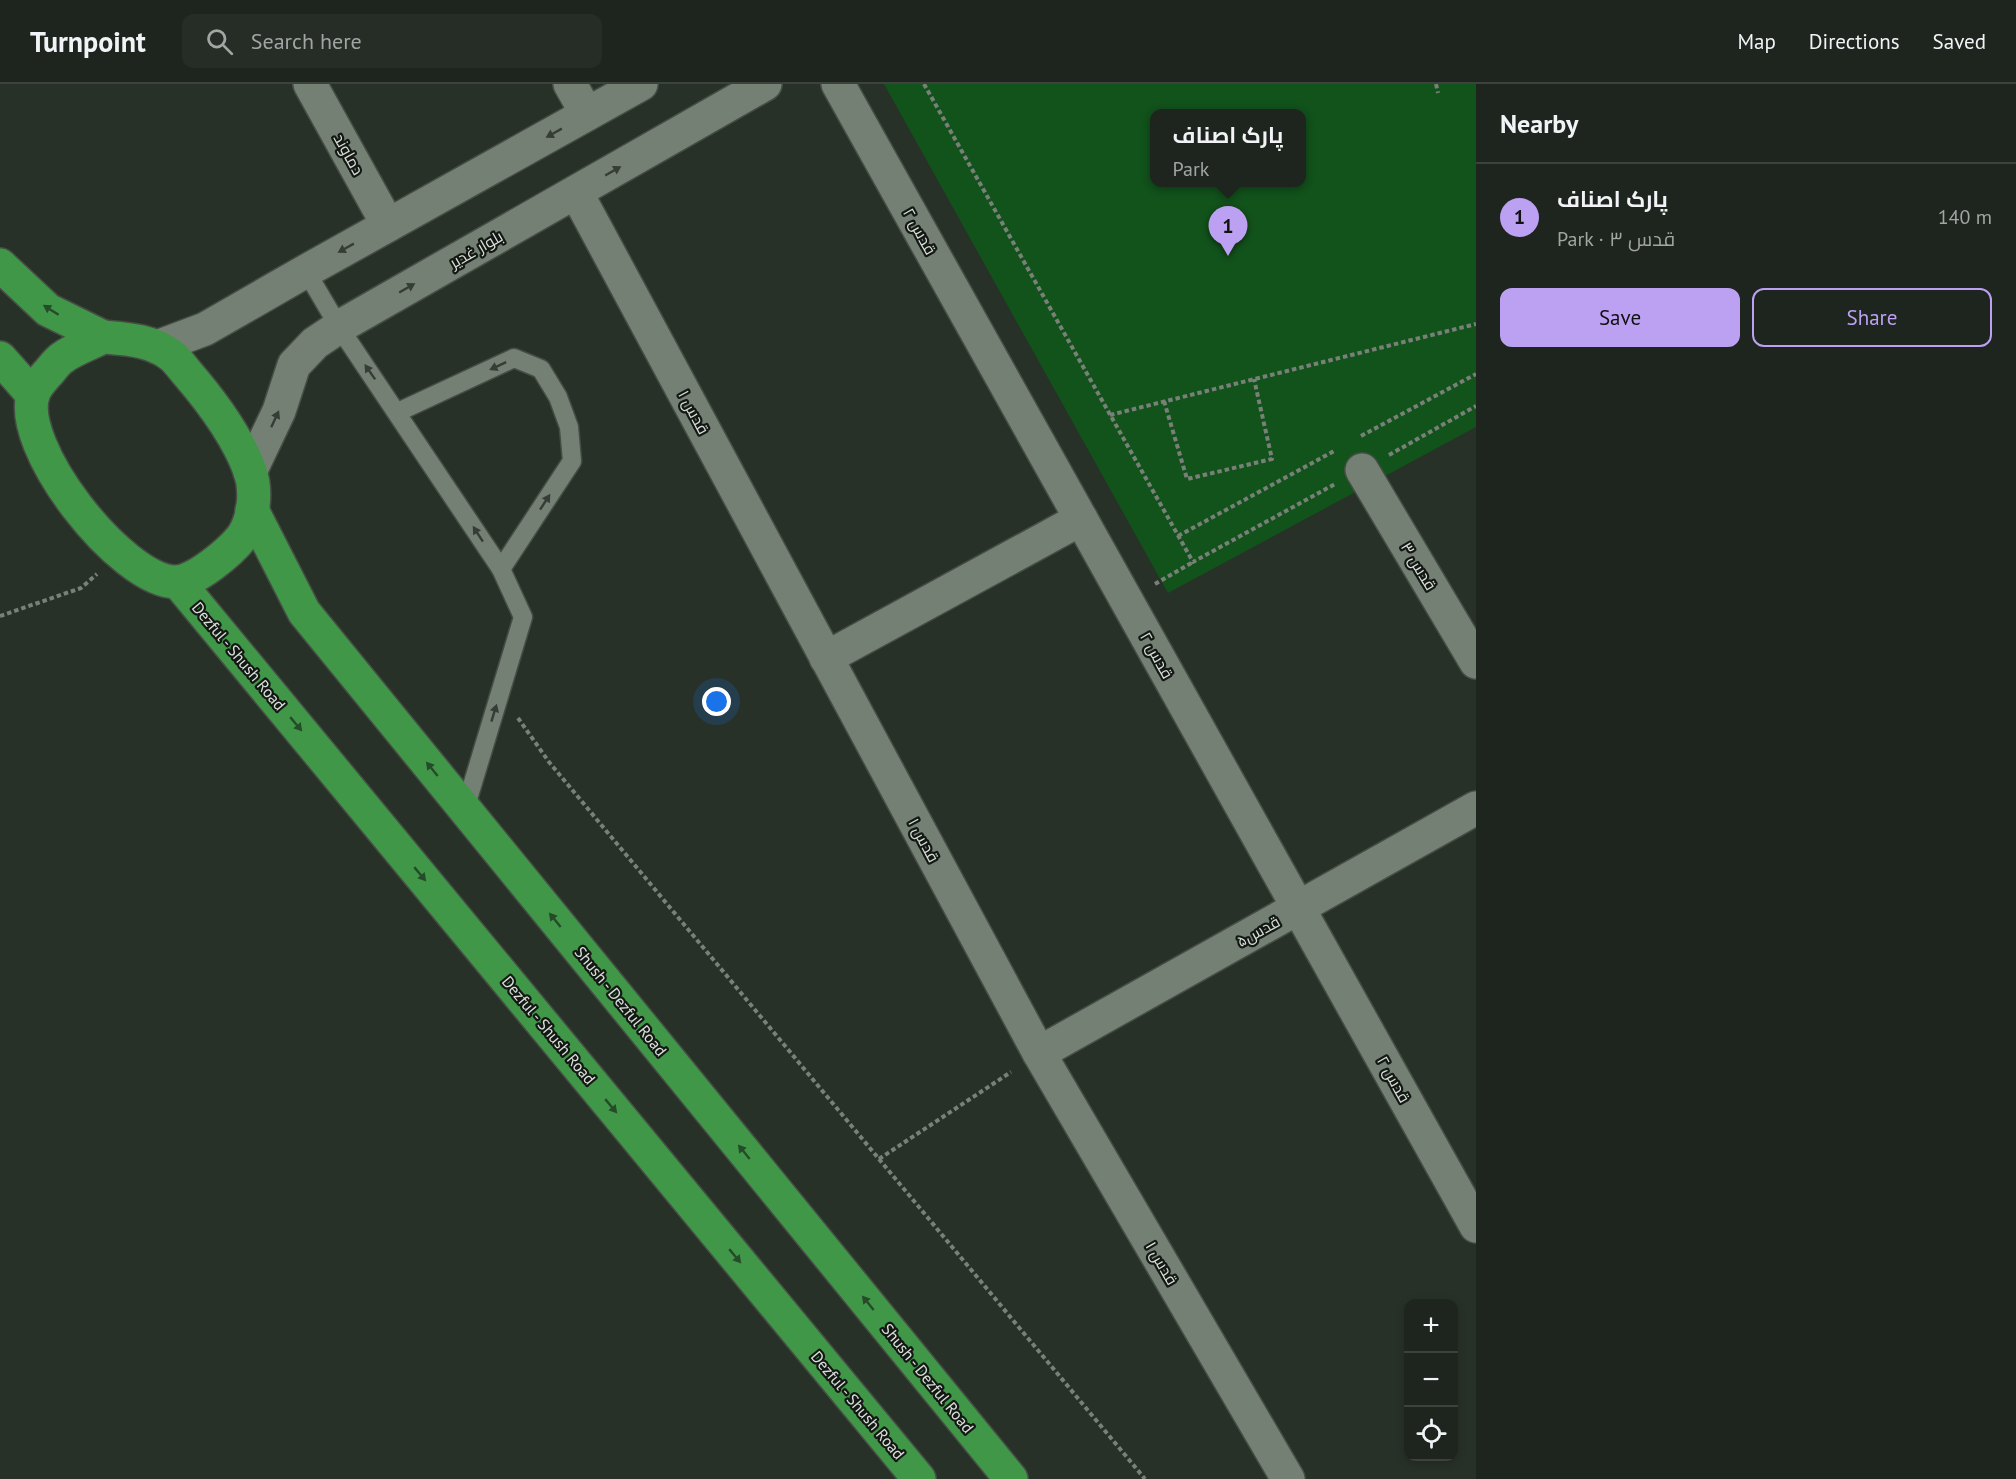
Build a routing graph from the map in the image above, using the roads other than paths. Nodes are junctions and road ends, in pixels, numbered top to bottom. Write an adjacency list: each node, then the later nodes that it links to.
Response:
1 (310, 84): 8 (street, دماوند)
2 (570, 84): 6 (street)
3 (641, 84): 6 (street)
4 (765, 84): 7 (street, بلوار غدیر, one-way to 4)
5 (838, 84): 20 (street, قدس ۲)
6 (587, 114): 8 (street, one-way to 8)
7 (576, 192): 11 (street, بلوار غدیر, one-way to 7); 23 (street, قدس ۱)
8 (388, 225): 10 (street, one-way to 10)
9 (0, 266): 12 (highway, one-way to 9)
10 (306, 271): 11 (lane); 13 (street)
11 (339, 327): 16 (lane, one-way to 11); 18 (street, بلوار غدیر, one-way to 11)
12 (103, 337): 13 (highway); 15 (highway)
13 (157, 347): 18 (highway)
14 (0, 358): 15 (highway)
15 (32, 394): 22 (highway)
16 (398, 412): 21 (lane, one-way to 16); 21 (lane, one-way to 16)
17 (1352, 452): 24 (street, قدس ۳)
18 (250, 472): 19 (highway)
19 (252, 510): 22 (highway); 26 (highway, Shush - Dezful Road, one-way to 19)
20 (1081, 519): 23 (street); 27 (street, قدس ۲)
21 (501, 568): 26 (lane, one-way to 21)
22 (178, 582): 30 (highway, Dezful - Shush Road, one-way to 30)
23 (826, 658): 28 (street, قدس ۱)
24 (1476, 662)
25 (1476, 808): 27 (street, قدس۵)
26 (465, 809): 31 (highway, Shush - Dezful Road, one-way to 26)
27 (1298, 908): 28 (street, قدس۵); 29 (street, قدس ۲)
28 (1039, 1053): 32 (street, قدس ۱)
29 (1476, 1226)
30 (919, 1479)
31 (1011, 1479)
32 (1288, 1479)

